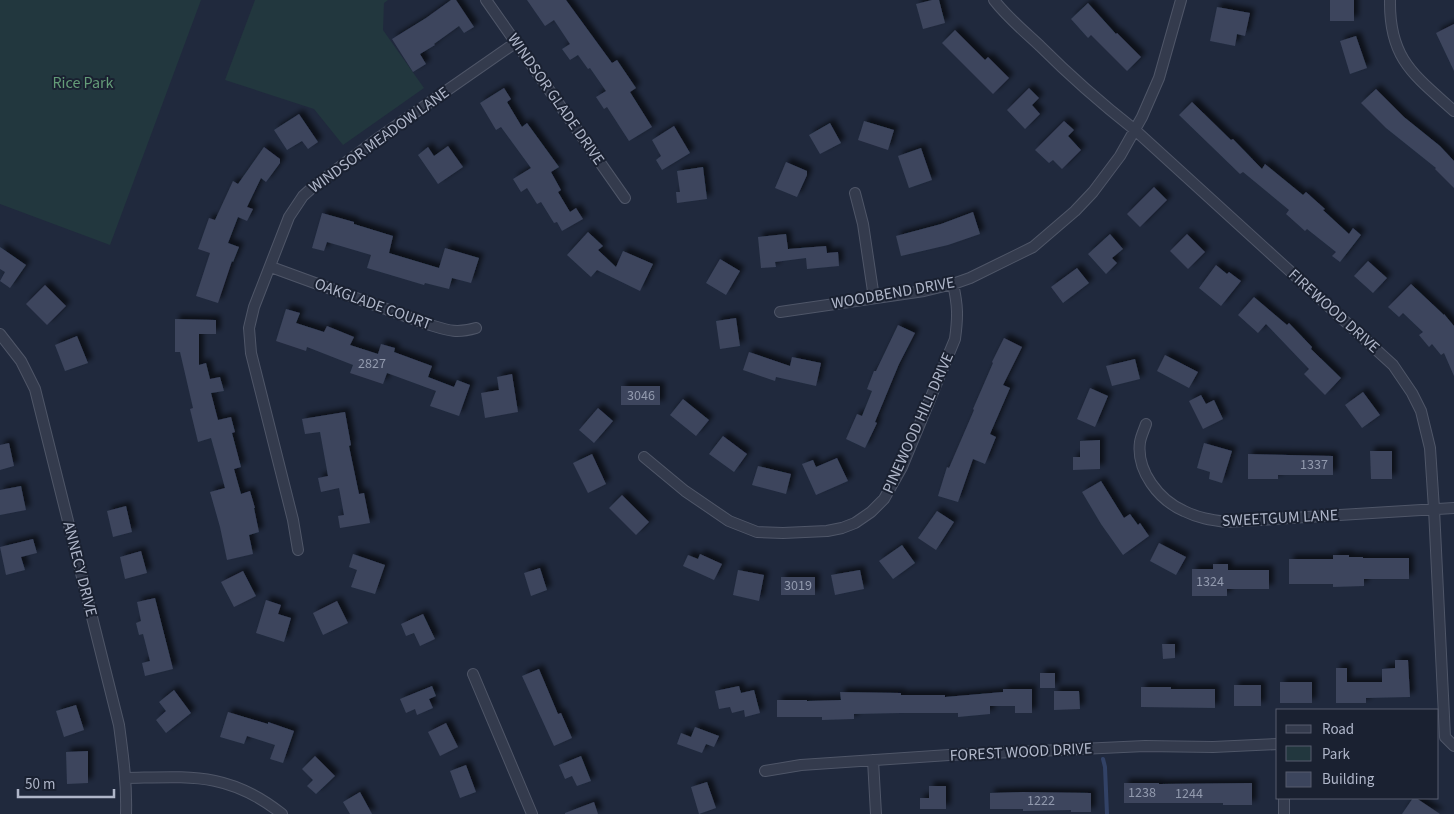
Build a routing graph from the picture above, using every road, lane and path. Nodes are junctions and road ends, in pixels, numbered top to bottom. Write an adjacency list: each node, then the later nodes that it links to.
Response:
1 (486, 0): 5 (street, WINDSOR GLADE DRIVE)
2 (994, 0): 7 (street, FIREWOOD DRIVE)
3 (1181, 0): 7 (street, WOODBEND DRIVE)
4 (1390, 0): 6 (street)
5 (515, 42): 9 (street, WINDSOR GLADE DRIVE); 10 (street, WINDSOR MEADOW LANE)
6 (1454, 111)
7 (1135, 130): 11 (street, WOODBEND DRIVE); 19 (street, FIREWOOD DRIVE)
8 (855, 193): 12 (street)
9 (625, 198)
10 (271, 267): 14 (street, OAKGLADE COURT); 20 (street, WINDSOR MEADOW LANE)
11 (953, 284): 12 (street, WOODBEND DRIVE); 17 (street, PINEWOOD HILL DRIVE)
12 (874, 298): 13 (street, WOODBEND DRIVE)
13 (780, 312)
14 (476, 328)
15 (0, 334): 27 (street, ANNECY DRIVE)
16 (1146, 424): 19 (street, SWEETGUM LANE)
17 (644, 457)
18 (1454, 508): 19 (street, SWEETGUM LANE)
19 (1434, 509): 22 (street, FIREWOOD DRIVE)
20 (298, 550)
21 (474, 674): 31 (street)
22 (1442, 737): 24 (street)
23 (1276, 744): 25 (street, FOREST WOOD DRIVE)
24 (1454, 746)
25 (873, 760): 26 (street, FOREST WOOD DRIVE); 32 (street)
26 (765, 771)
27 (125, 778): 29 (street, ANNECY DRIVE); 30 (street)
28 (1284, 799): 33 (street)
29 (126, 814)
30 (282, 814)
31 (532, 814)
32 (876, 814)
33 (1284, 814)

